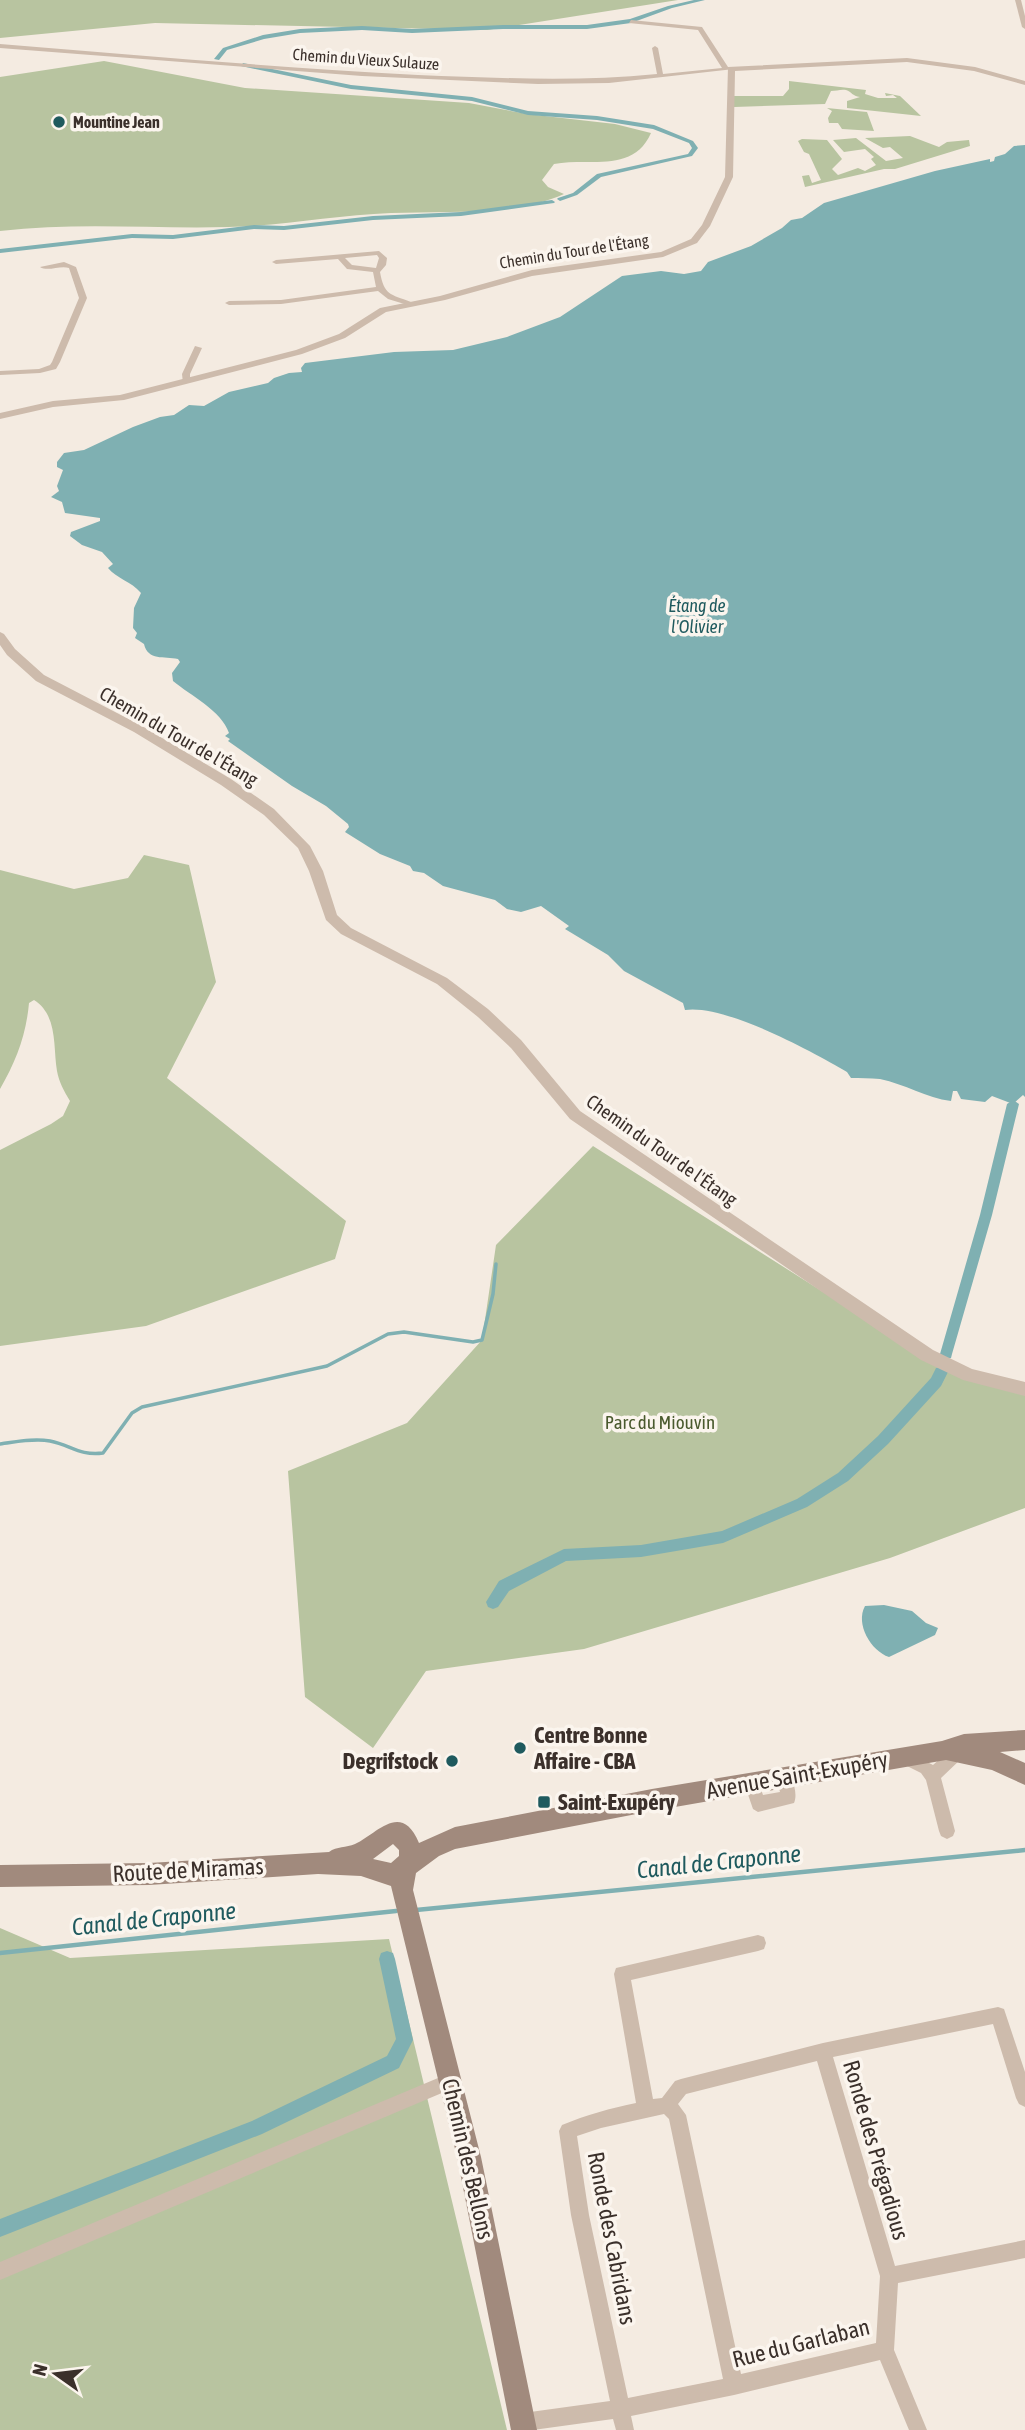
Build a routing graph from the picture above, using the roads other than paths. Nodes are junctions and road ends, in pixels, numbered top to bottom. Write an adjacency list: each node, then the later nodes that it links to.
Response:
1 (1018, 0): 3 (street)
2 (631, 22): 6 (street)
3 (1025, 27)
4 (0, 46): 7 (street, Chemin du Vieux Sulauze)
5 (655, 48): 7 (street)
6 (728, 69): 7 (street, Chemin du Vieux Sulauze); 8 (street); 15 (street, Chemin du Tour de l'Étang)
7 (660, 76)
8 (1025, 83)
9 (341, 258): 10 (street); 12 (street); 12 (street)
10 (276, 262)
11 (44, 267): 17 (street)
12 (376, 270): 13 (street)
13 (381, 288): 14 (street); 15 (street)
14 (229, 303)
15 (408, 304): 18 (street, Chemin du Tour de l'Étang)
16 (198, 348): 18 (street)
17 (0, 373)
18 (186, 381): 19 (street, Chemin du Tour de l'Étang)
19 (0, 416)
20 (0, 636): 21 (street, Chemin du Tour de l'Étang)
21 (5, 649): 22 (street, Chemin du Tour de l'Étang)
22 (1025, 1389)
23 (1025, 1740): 24 (main road, Avenue Saint-Exupéry)
24 (950, 1752): 25 (main road, Avenue Saint-Exupéry); 26 (main road, Avenue Saint-Exupéry); 27 (street)
25 (903, 1758): 27 (street); 30 (main road, Avenue Saint-Exupéry)
26 (1025, 1774)
27 (933, 1776): 28 (street)
28 (947, 1831)
29 (402, 1838): 30 (main road); 31 (main road); 33 (main road)
30 (455, 1838): 33 (main road, Avenue Saint-Exupéry)
31 (373, 1844): 32 (main road); 33 (main road)
32 (318, 1863): 33 (main road, Route de Miramas); 34 (main road, Route de Miramas)
33 (396, 1873): 37 (main road, Chemin des Bellons)
34 (0, 1876)
35 (758, 1943): 40 (street)
36 (823, 2051): 38 (street, Ronde des Prégadious); 39 (street); 43 (street, Ronde des Prégadious)
37 (450, 2081): 42 (street); 47 (main road, Chemin des Bellons)
38 (1025, 2098)
39 (667, 2105): 40 (street, Ronde des Cabridans); 45 (street)
40 (646, 2109): 46 (street, Ronde des Cabridans)
41 (1025, 2249): 43 (street)
42 (0, 2271)
43 (890, 2276): 44 (street, Rue du Garlaban)
44 (885, 2350): 45 (street, Rue du Garlaban); 49 (street)
45 (734, 2386): 46 (street, Rue du Garlaban)
46 (621, 2409): 47 (street, Rue du Garlaban); 48 (street)
47 (524, 2426)
48 (625, 2430)
49 (918, 2430)

